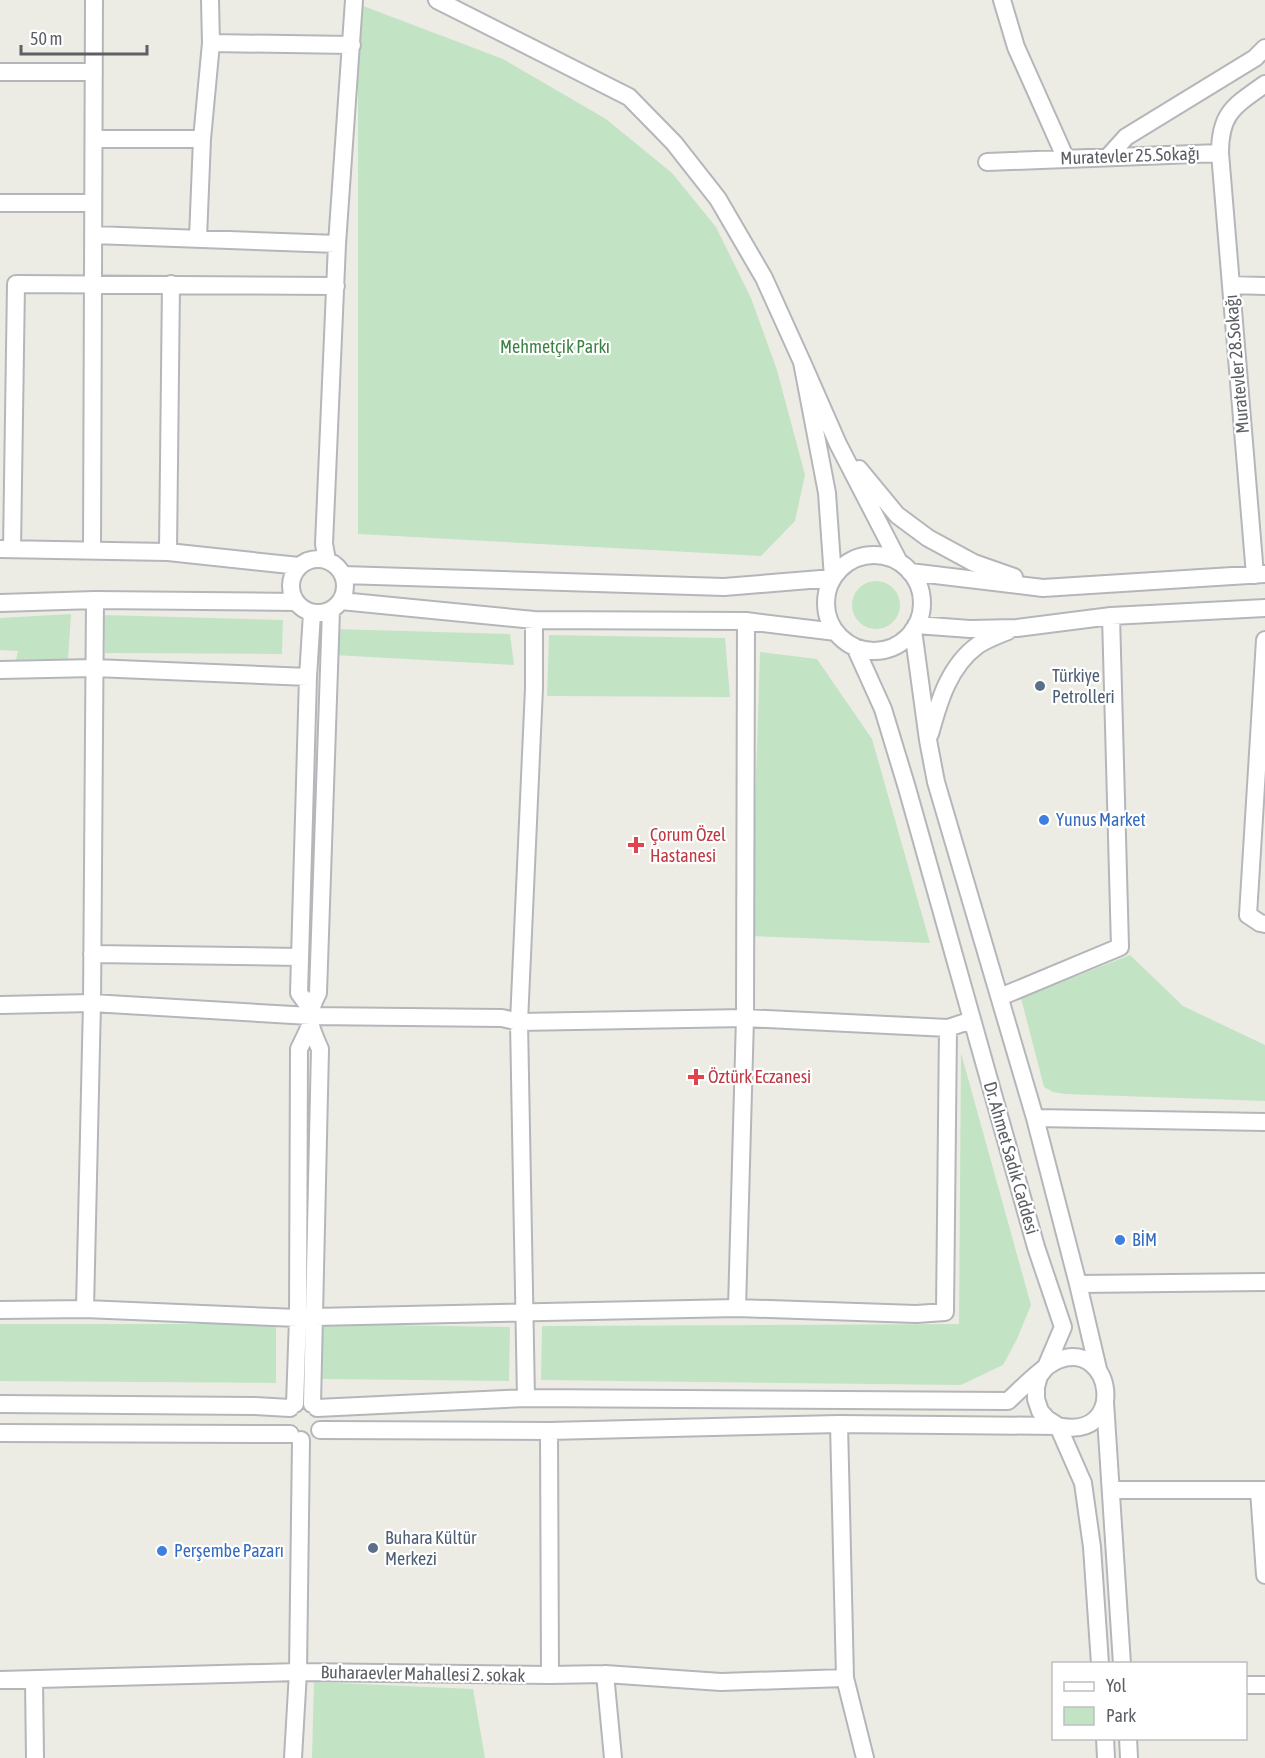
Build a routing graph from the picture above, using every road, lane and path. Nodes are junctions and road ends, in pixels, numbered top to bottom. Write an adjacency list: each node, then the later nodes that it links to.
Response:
1 (94, 0): 10 (street)
2 (210, 0): 6 (street)
3 (354, 0): 7 (street)
4 (437, 0): 28 (street)
5 (1002, 0): 16 (street)
6 (211, 43): 7 (street); 13 (street)
7 (352, 45): 22 (street)
8 (1265, 48): 15 (street)
9 (0, 72): 10 (street)
10 (94, 72): 12 (street)
11 (1265, 84): 14 (street, Muratevler 25.Sokağı)
12 (94, 139): 13 (street); 19 (street)
13 (202, 139): 21 (street)
14 (1220, 153): 15 (street, Muratevler 25.Sokağı); 25 (street, Muratevler 28.Sokağı)
15 (1108, 157): 16 (street, Muratevler 25.Sokağı)
16 (1066, 159): 17 (street, Muratevler 25.Sokağı)
17 (987, 162)
18 (0, 203): 19 (street)
19 (93, 203): 20 (street)
20 (94, 235): 21 (street); 23 (street)
21 (198, 238): 22 (street)
22 (337, 244): 26 (street)
23 (93, 284): 24 (street); 29 (street); 32 (street)
24 (171, 284): 26 (street); 33 (street)
25 (1231, 285): 27 (street); 37 (street, Muratevler 28.Sokağı)
26 (336, 286): 34 (street)
27 (1265, 286)
28 (802, 362): 30 (street); 39 (street)
29 (7, 429): 31 (street)
30 (838, 444): 36 (street); 40 (street)
31 (6, 549): 32 (street)
32 (92, 550): 33 (street)
33 (168, 552): 35 (street)
34 (327, 560): 35 (street); 38 (street)
35 (299, 566): 42 (street)
36 (905, 567): 39 (street); 40 (street); 50 (street)
37 (1260, 574): 40 (street)
38 (343, 575): 39 (street); 44 (street)
39 (833, 578): 52 (street)
40 (1043, 588)
41 (95, 600): 42 (street); 43 (street); 55 (street)
42 (296, 602): 46 (street)
43 (0, 603)
44 (336, 605): 46 (street); 48 (street); 65 (street)
45 (1265, 608): 47 (street)
46 (312, 613): 57 (street)
47 (1111, 616): 51 (street); 62 (street)
48 (534, 620): 49 (street); 68 (street)
49 (746, 621): 52 (street); 66 (street)
50 (914, 628): 51 (street); 54 (street); 58 (street)
51 (1017, 628): 58 (street)
52 (836, 632): 54 (street)
53 (1265, 640): 59 (street)
54 (855, 647): 67 (street, Dr. Ahmet Sadık Caddesi)
55 (95, 668): 56 (street); 57 (street); 60 (street)
56 (0, 670)
57 (308, 676): 61 (street)
58 (928, 740): 62 (street)
59 (1265, 924)
60 (92, 954): 61 (street); 63 (street)
61 (300, 957): 65 (street)
62 (1000, 997): 70 (street)
63 (92, 1003): 64 (street); 65 (street); 75 (street)
64 (0, 1005)
65 (310, 1017): 68 (street); 78 (street)
66 (745, 1017): 68 (street); 69 (street); 74 (street)
67 (972, 1020): 69 (street); 79 (street, Dr. Ahmet Sadık Caddesi)
68 (519, 1022): 77 (street)
69 (948, 1028): 74 (street)
70 (1035, 1118): 71 (street); 73 (street)
71 (1265, 1122)
72 (1265, 1282): 73 (street)
73 (1078, 1284): 80 (street)
74 (737, 1308): 77 (street)
75 (85, 1309): 76 (street); 78 (street)
76 (0, 1310)
77 (524, 1313): 78 (street); 81 (street)
78 (306, 1317): 84 (street); 85 (street)
79 (1046, 1367): 80 (street); 81 (street); 87 (street, Dr. Ahmet Sadık Caddesi)
80 (1098, 1369): 82 (street)
81 (526, 1398): 85 (street)
82 (1105, 1402): 87 (street); 92 (street)
83 (0, 1404): 84 (street)
84 (293, 1406): 85 (street); 91 (street)
85 (315, 1406): 88 (street)
86 (839, 1424): 87 (street); 89 (street); 100 (street)
87 (1058, 1426): 95 (street, Dr. Ahmet Sadık Caddesi)
88 (320, 1430): 89 (street); 91 (street)
89 (549, 1431): 99 (street)
90 (0, 1433): 91 (street)
91 (295, 1437): 97 (street)
92 (1112, 1490): 93 (street); 96 (street)
93 (1262, 1490): 94 (street)
94 (1265, 1575)
95 (1100, 1662)
96 (1122, 1662)
97 (298, 1672): 99 (street, Buharaevler Mahallesi 2. sokak); 102 (street, Buharaevler Mahallesi 2. sokak); 108 (street)
98 (605, 1674): 99 (street, Buharaevler Mahallesi 2. sokak); 100 (street, Buharaevler Mahallesi 2. sokak); 109 (street)
99 (550, 1676)
100 (845, 1678): 110 (street)
101 (0, 1680): 102 (street, Buharaevler Mahallesi 2. sokak)
102 (33, 1680): 107 (street)
103 (1247, 1685): 104 (street)
104 (1265, 1685)
105 (1104, 1740): 111 (street)
106 (1128, 1740): 112 (street)
107 (35, 1758)
108 (294, 1758)
109 (613, 1758)
110 (865, 1758)
111 (1106, 1758)
112 (1129, 1758)

